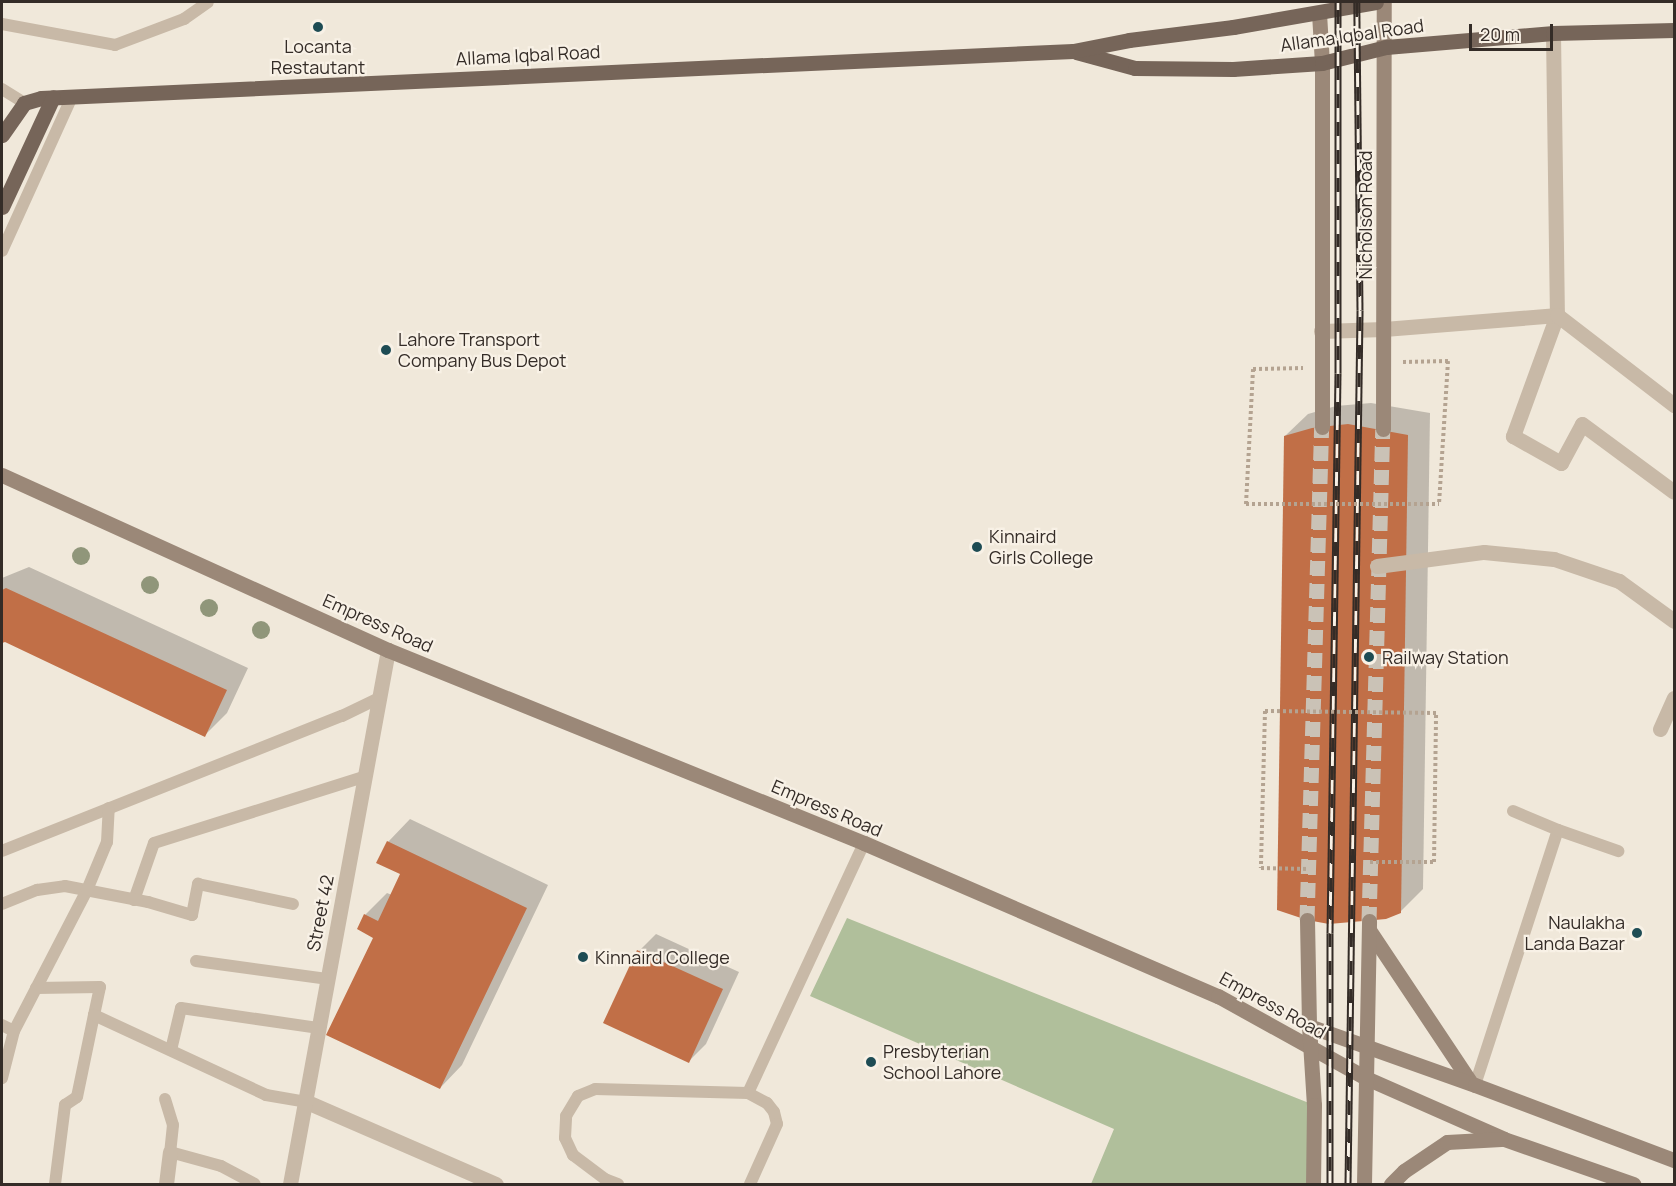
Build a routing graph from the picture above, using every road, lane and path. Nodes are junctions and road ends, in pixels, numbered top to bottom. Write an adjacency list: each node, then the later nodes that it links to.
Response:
1 (208, 2): 5 (lane)
2 (1376, 2): 4 (main road, Allama Iqbal Road)
3 (1384, 2): 8 (main road, Nicholson Road)
4 (1319, 7): 9 (main road, Allama Iqbal Road); 10 (main road)
5 (2, 24)
6 (1674, 30): 7 (main road, Allama Iqbal Road)
7 (1553, 33): 8 (main road, Allama Iqbal Road); 18 (street)
8 (1386, 47): 10 (main road, Allama Iqbal Road); 19 (main road, Nicholson Road)
9 (1073, 51): 10 (main road, Allama Iqbal Road); 13 (main road, Allama Iqbal Road)
10 (1322, 63): 20 (main road)
11 (2, 89): 14 (lane)
12 (53, 97): 13 (main road, Allama Iqbal Road); 14 (main road, Allama Iqbal Road); 16 (main road)
13 (72, 97): 17 (lane)
14 (24, 103): 15 (main road)
15 (2, 135)
16 (2, 207)
17 (2, 251)
18 (1557, 315): 19 (street); 23 (street); 27 (street)
19 (1384, 330): 20 (street); 21 (main road, Nicholson Road)
20 (1321, 332): 22 (main road)
21 (1384, 363): 22 (path, bridge); 25 (main road, Nicholson Road)
22 (1322, 367): 24 (main road)
23 (1674, 405)
24 (1322, 427)
25 (1383, 429)
26 (2, 475): 30 (main road, Empress Road)
27 (1674, 492)
28 (1377, 567): 29 (street)
29 (1674, 621)
30 (388, 650): 31 (street, Street 42); 38 (main road, Empress Road)
31 (379, 698): 34 (street, Street 42); 35 (lane)
32 (1674, 698): 33 (street)
33 (1660, 729)
34 (366, 776): 44 (lane); 49 (street, Street 42)
35 (109, 808): 39 (lane); 43 (lane)
36 (1513, 811): 37 (lane)
37 (1558, 830): 40 (lane); 61 (lane)
38 (864, 843): 57 (main road, Empress Road); 62 (lane)
39 (2, 851)
40 (1618, 851)
41 (1370, 862): 42 (path, bridge)
42 (1309, 869)
43 (87, 891): 44 (lane); 45 (lane); 50 (lane)
44 (134, 900): 46 (lane)
45 (2, 904)
46 (293, 904)
47 (1307, 920): 53 (main road)
48 (196, 961): 49 (lane)
49 (327, 979): 54 (street, Street 42)
50 (36, 988): 51 (lane); 55 (lane)
51 (94, 1015): 58 (lane); 68 (lane)
52 (2, 1025): 55 (lane)
53 (1309, 1026): 56 (main road, Empress Road); 57 (main road)
54 (318, 1028): 58 (lane); 64 (street, Street 42)
55 (14, 1031): 59 (lane)
56 (1367, 1046): 60 (main road); 61 (main road, Empress Road); 61 (main road)
57 (1312, 1049): 60 (main road, Empress Road); 75 (main road)
58 (171, 1050): 64 (lane)
59 (2, 1078)
60 (1366, 1078): 65 (main road, Empress Road); 76 (main road)
61 (1473, 1084): 67 (main road, Empress Road)
62 (748, 1093): 73 (lane); 74 (lane)
63 (165, 1099): 66 (lane)
64 (307, 1102): 71 (street, Street 42); 72 (street)
65 (1504, 1138): 77 (main road); 78 (main road, Empress Road)
66 (170, 1152): 69 (street); 70 (lane)
67 (1674, 1160)
68 (55, 1185)
69 (166, 1185)
70 (255, 1185)
71 (290, 1185)
72 (496, 1185)
73 (618, 1185)
74 (750, 1185)
75 (1313, 1185)
76 (1364, 1185)
77 (1391, 1185)
78 (1633, 1185)

